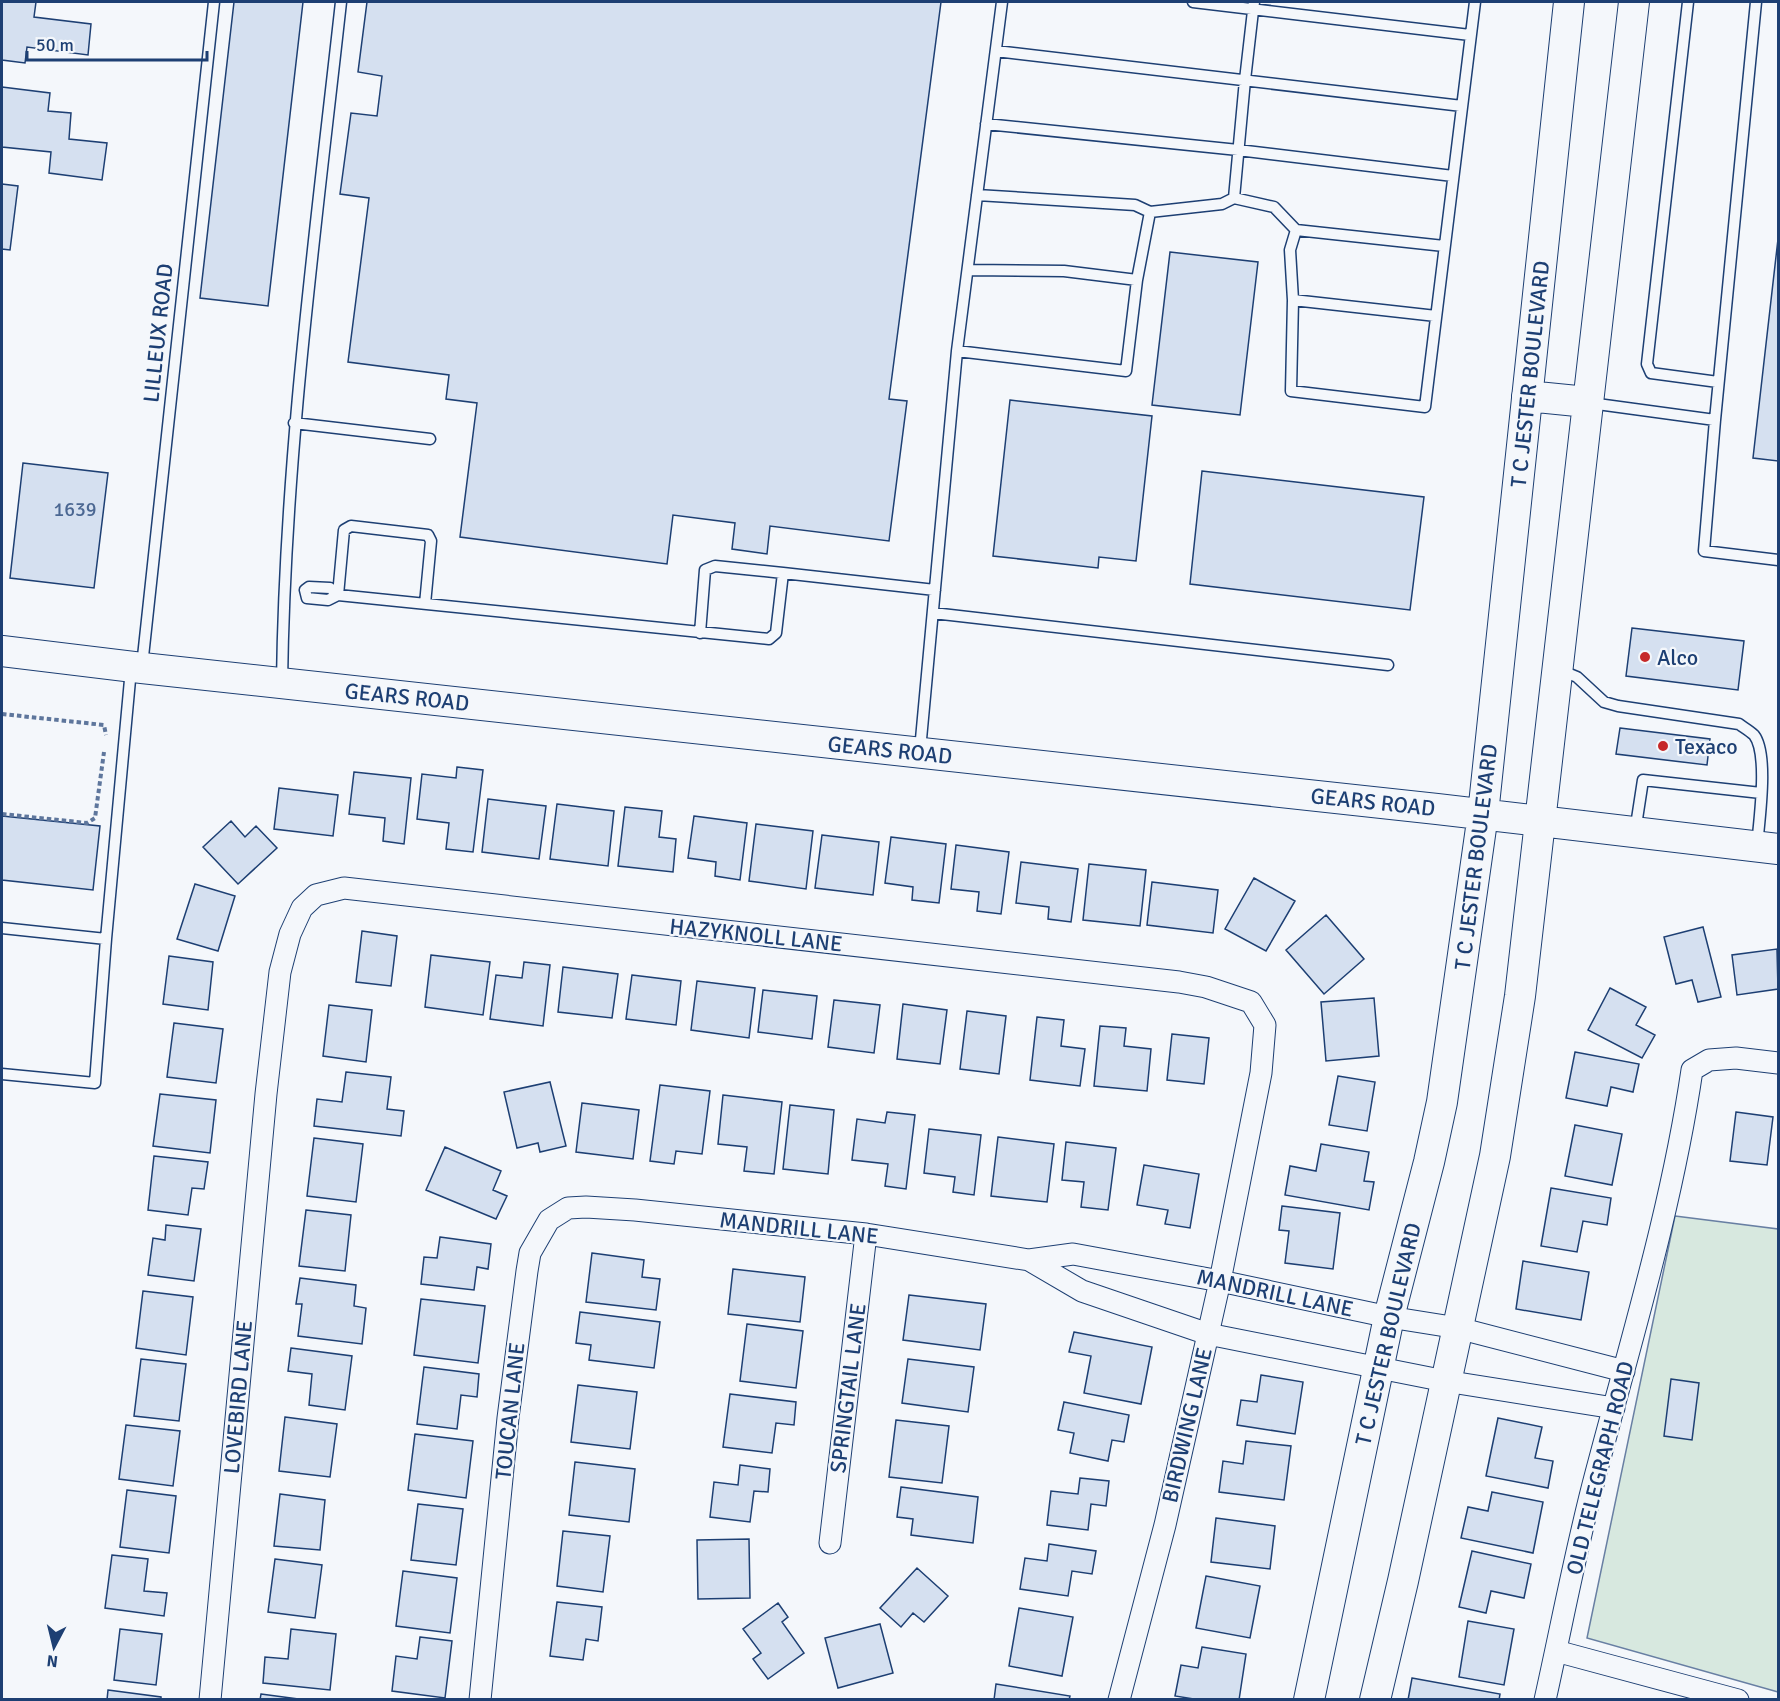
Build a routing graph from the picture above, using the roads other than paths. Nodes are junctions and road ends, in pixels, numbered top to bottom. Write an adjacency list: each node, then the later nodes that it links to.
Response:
1 (214, 2): 44 (lane, LILLEUX ROAD)
2 (341, 2): 32 (lane)
3 (1002, 2): 12 (lane)
4 (1193, 2): 10 (lane)
5 (1474, 2): 11 (lane)
6 (1569, 2): 29 (main road, T C JESTER BOULEVARD)
7 (1634, 2): 30 (main road)
8 (1689, 2): 28 (lane)
9 (1755, 2): 28 (lane)
10 (1254, 5): 11 (lane); 13 (lane)
11 (1470, 35): 14 (lane)
12 (996, 51): 13 (lane); 15 (lane)
13 (1245, 80): 14 (lane); 16 (lane)
14 (1462, 106): 17 (lane)
15 (986, 124): 16 (lane); 18 (lane)
16 (1238, 150): 17 (lane); 19 (lane)
17 (1453, 176): 22 (lane)
18 (977, 195): 20 (lane); 23 (lane)
19 (1234, 198): 20 (lane); 21 (lane)
20 (1150, 212): 24 (lane)
21 (1296, 230): 22 (lane); 25 (lane)
22 (1444, 246): 26 (lane)
23 (968, 270): 24 (lane); 27 (lane)
24 (1137, 280): 27 (lane)
25 (1293, 300): 26 (lane); 26 (lane)
26 (1436, 316)
27 (957, 351): 37 (lane)
28 (1718, 382): 31 (lane)
29 (1527, 396): 30 (main road); 49 (main road, T C JESTER BOULEVARD)
30 (1587, 402): 31 (lane); 45 (main road)
31 (1714, 420): 34 (lane)
32 (294, 423): 33 (lane); 36 (lane)
33 (430, 439)
34 (1779, 560)
35 (783, 573): 37 (lane); 41 (lane); 41 (lane)
36 (283, 588): 38 (lane); 46 (lane)
37 (935, 590): 40 (lane)
38 (338, 595): 39 (lane); 39 (lane)
39 (425, 604): 41 (lane)
40 (933, 613): 43 (lane); 47 (lane)
41 (700, 633)
42 (2, 651): 44 (main road, GEARS ROAD)
43 (1388, 665)
44 (137, 667): 46 (main road, GEARS ROAD); 54 (lane, LILLEUX ROAD)
45 (1557, 669): 48 (lane); 50 (main road)
46 (282, 683): 47 (main road, GEARS ROAD)
47 (920, 754): 49 (main road, GEARS ROAD)
48 (1761, 793): 51 (lane); 52 (lane)
49 (1483, 814): 50 (main road, GEARS ROAD); 63 (main road, T C JESTER BOULEVARD)
50 (1540, 821): 51 (main road, GEARS ROAD); 64 (main road)
51 (1635, 832): 52 (main road, GEARS ROAD)
52 (1768, 847)
53 (2, 928): 54 (lane)
54 (106, 939): 56 (lane, LILLEUX ROAD)
55 (1779, 1063): 67 (street, OLD TELEGRAPH ROAD)
56 (2, 1074)
57 (266, 1094): 58 (street, HAZYKNOLL LANE); 72 (street, LOVEBIRD LANE)
58 (1246, 1149): 62 (street, BIRDWING LANE)
59 (639, 1211): 60 (street, MANDRILL LANE); 73 (street, TOUCAN LANE)
60 (866, 1234): 61 (street, MANDRILL LANE); 70 (street, SPRINGTAIL LANE)
61 (1029, 1260): 62 (street, MANDRILL LANE); 65 (street, MANDRILL LANE)
62 (1220, 1281): 63 (street, MANDRILL LANE); 65 (street, BIRDWING LANE)
63 (1389, 1317): 64 (street, MANDRILL LANE); 66 (main road, T C JESTER BOULEVARD)
64 (1458, 1328): 67 (street, MANDRILL LANE); 68 (main road)
65 (1208, 1334): 66 (street, MANDRILL LANE); 74 (street, BIRDWING LANE)
66 (1378, 1368): 68 (street, MANDRILL LANE); 75 (main road, T C JESTER BOULEVARD)
67 (1624, 1371): 69 (street, OLD TELEGRAPH ROAD)
68 (1445, 1381): 69 (street, MANDRILL LANE); 76 (main road)
69 (1614, 1408): 71 (street, OLD TELEGRAPH ROAD)
70 (830, 1543)
71 (1556, 1651): 77 (street, OLD TELEGRAPH ROAD); 78 (street)
72 (210, 1700)
73 (480, 1700)
74 (1119, 1700)
75 (1309, 1700)
76 (1375, 1700)
77 (1545, 1700)
78 (1738, 1700)

